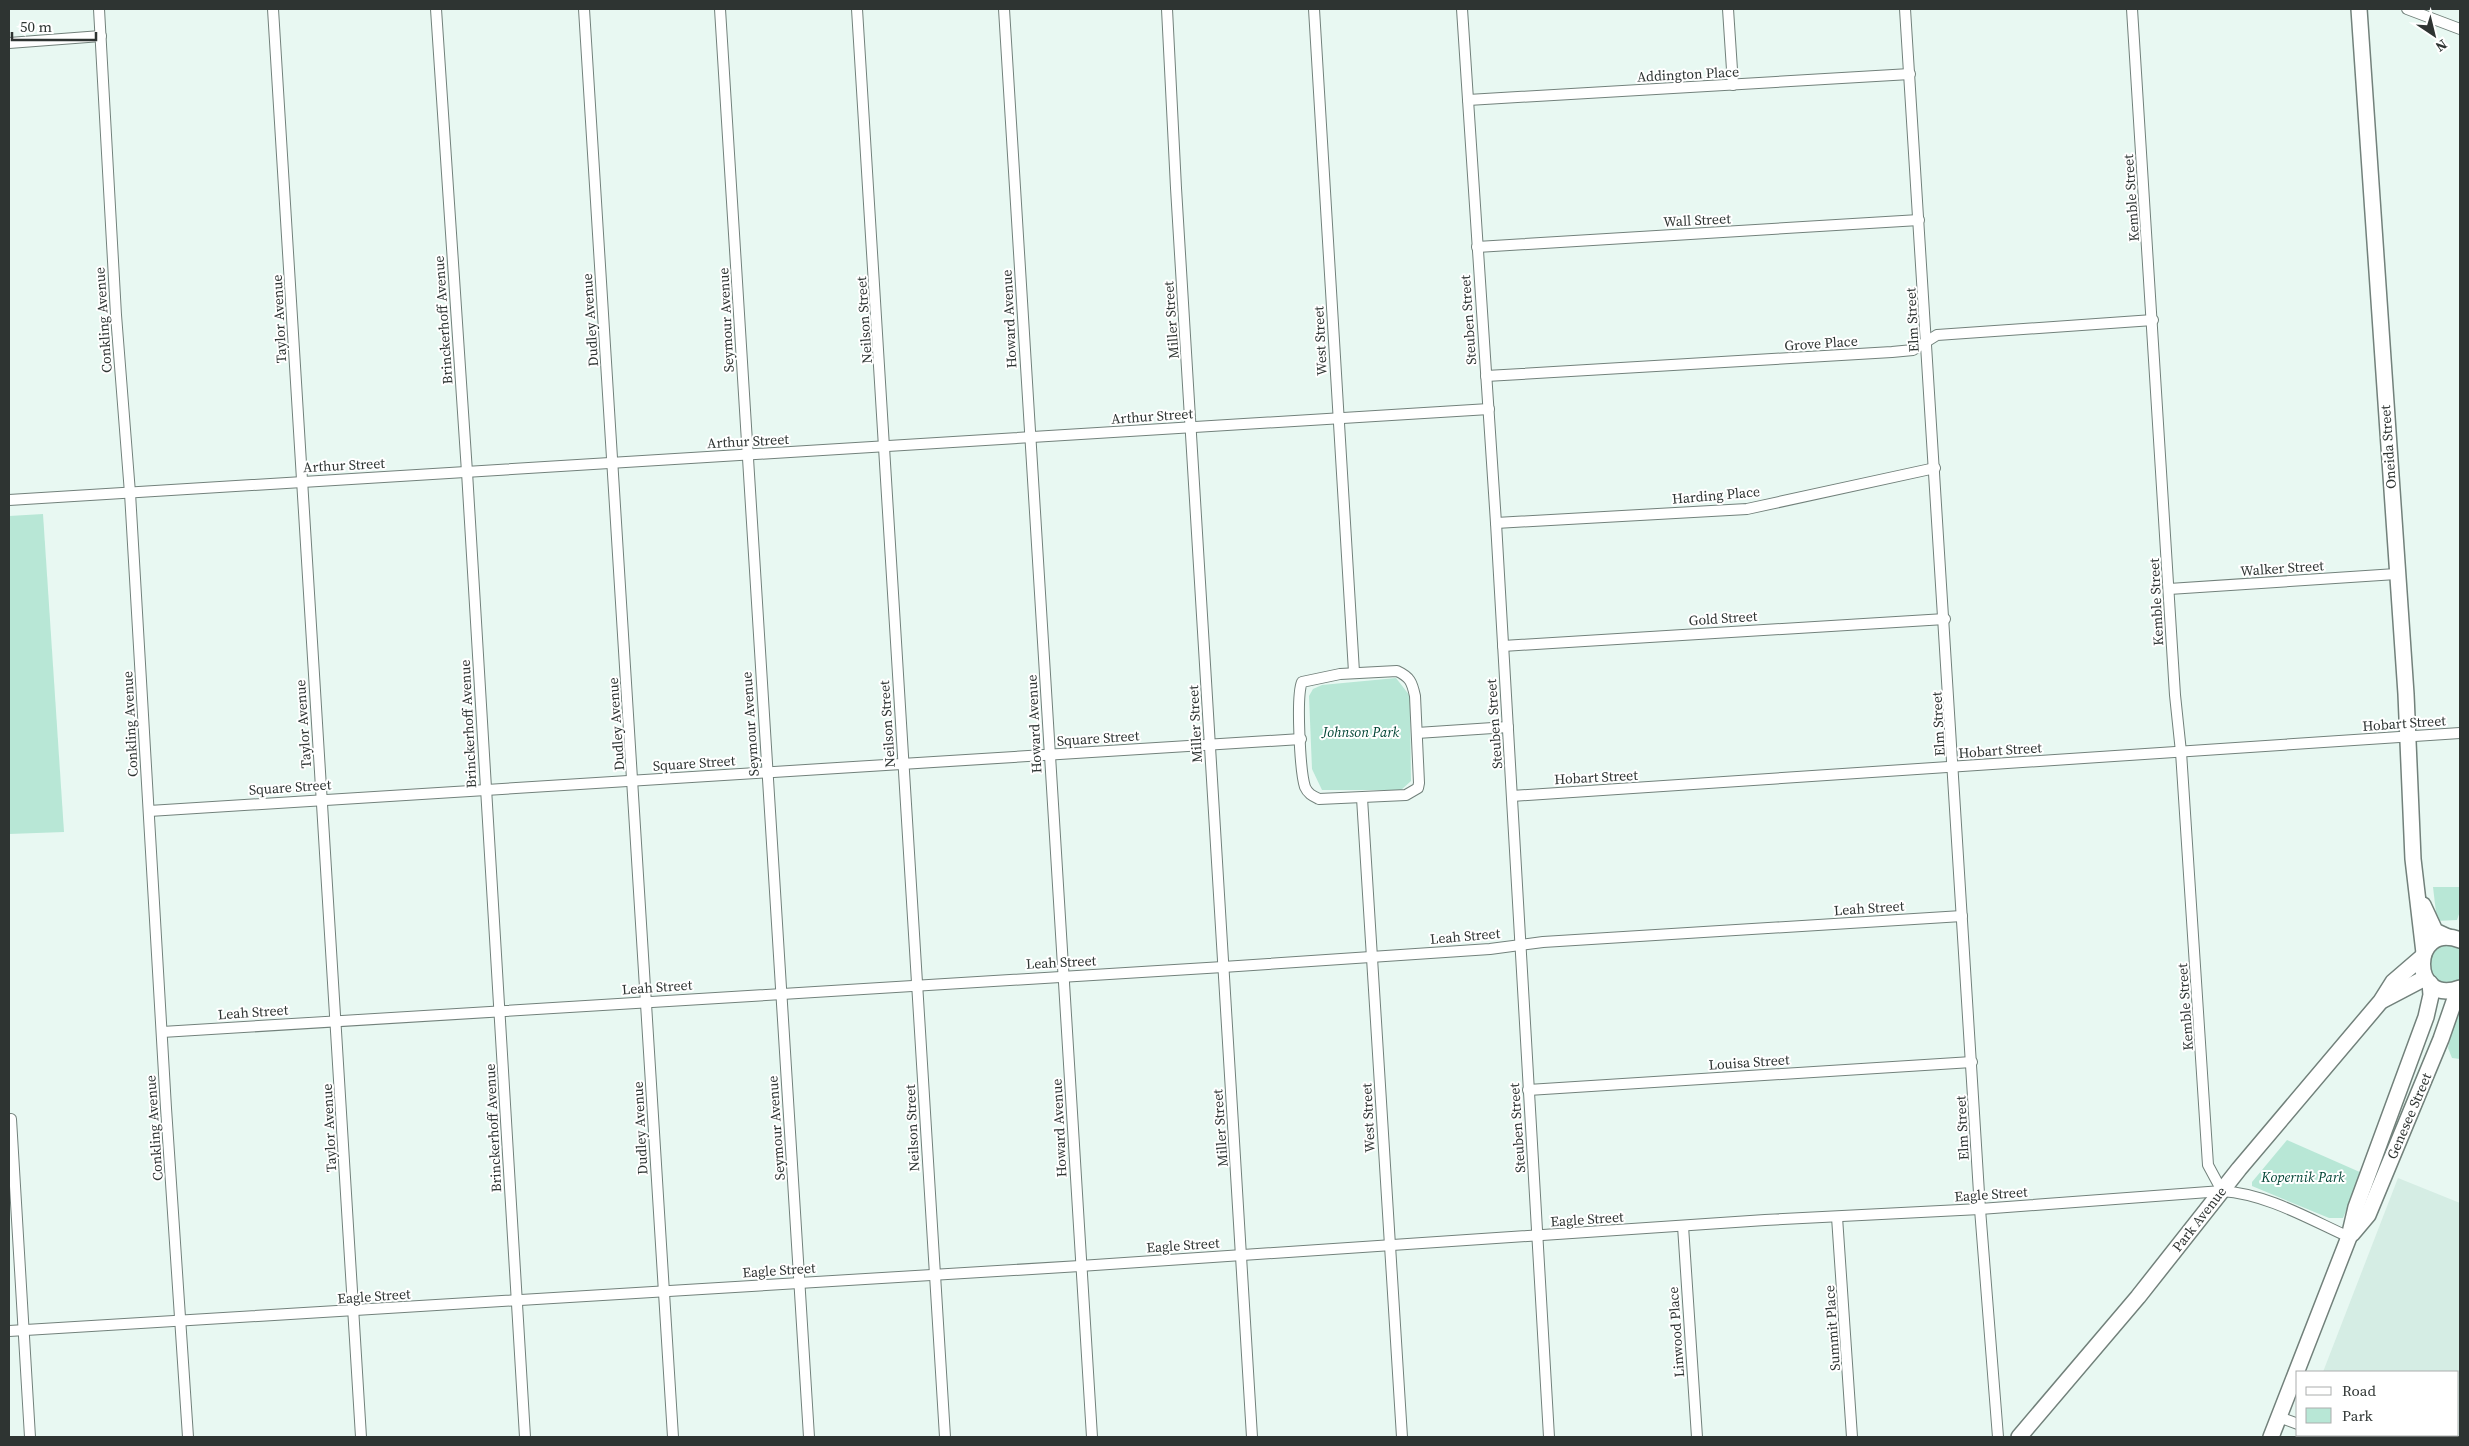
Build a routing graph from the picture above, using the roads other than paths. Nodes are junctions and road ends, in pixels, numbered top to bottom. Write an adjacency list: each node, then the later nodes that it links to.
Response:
1 (99, 9): 17 (street, Conkling Avenue)
2 (273, 9): 36 (street, Taylor Avenue)
3 (436, 9): 35 (street, Brinckerhoff Avenue)
4 (584, 9): 33 (street, Dudley Avenue)
5 (720, 9): 32 (street, Seymour Avenue)
6 (857, 9): 31 (street, Neilson Street)
7 (1004, 9): 30 (street, Howard Avenue)
8 (1167, 9): 29 (street, Miller Street)
9 (1314, 9): 28 (street, West Street)
10 (1462, 9): 21 (street, Steuben Street)
11 (1728, 9): 20 (street)
12 (1905, 9): 19 (street, Elm Street)
13 (2132, 9): 24 (street, Kemble Street)
14 (2359, 9): 40 (street, Oneida Street)
15 (2407, 9): 16 (street)
16 (2460, 29)
17 (101, 36): 18 (street); 37 (street, Conkling Avenue)
18 (9, 43)
19 (1910, 74): 20 (street, Addington Place); 22 (street, Elm Street)
20 (1732, 85): 21 (street, Addington Place)
21 (1468, 100): 23 (street, Steuben Street)
22 (1920, 220): 23 (street, Wall Street); 25 (street, Elm Street)
23 (1477, 247): 26 (street, Steuben Street)
24 (2152, 320): 25 (street, Grove Place); 41 (street, Kemble Street)
25 (1927, 342): 26 (street, Grove Place); 34 (street, Elm Street)
26 (1486, 376): 27 (street, Steuben Street)
27 (1488, 409): 28 (street, Arthur Street); 39 (street, Steuben Street)
28 (1338, 418): 29 (street, Arthur Street); 44 (street, West Street)
29 (1192, 427): 30 (street, Arthur Street); 50 (street, Miller Street)
30 (1029, 438): 31 (street, Arthur Street); 52 (street, Howard Avenue)
31 (886, 447): 32 (street, Arthur Street); 53 (street, Neilson Street)
32 (747, 455): 33 (street, Arthur Street); 55 (street, Seymour Avenue)
33 (613, 462): 35 (street, Arthur Street); 56 (street, Dudley Avenue)
34 (1935, 468): 39 (street, Harding Place); 42 (street, Elm Street)
35 (467, 472): 36 (street, Arthur Street); 57 (street, Brinckerhoff Avenue)
36 (302, 482): 37 (street, Arthur Street); 60 (street, Taylor Avenue)
37 (130, 493): 38 (street, Arthur Street); 61 (street, Conkling Avenue)
38 (9, 500)
39 (1496, 523): 43 (street, Steuben Street)
40 (2396, 574): 41 (street, Walker Street); 48 (street, Oneida Street)
41 (2169, 589): 51 (street, Kemble Street)
42 (1945, 619): 43 (street, Gold Street); 54 (street, Elm Street)
43 (1502, 646): 45 (street, Steuben Street)
44 (1354, 672): 47 (street); 49 (street)
45 (1508, 727): 47 (street); 58 (street, Steuben Street)
46 (2460, 732): 48 (street, Hobart Street)
47 (1417, 733): 59 (street)
48 (2408, 736): 51 (street, Hobart Street); 62 (street, Oneida Street)
49 (1301, 739): 50 (street, Square Street); 59 (street)
50 (1210, 744): 52 (street, Square Street); 68 (street, Miller Street)
51 (2181, 752): 54 (street, Hobart Street); 82 (street, Kemble Street)
52 (1050, 755): 53 (street, Square Street); 69 (street, Howard Avenue)
53 (903, 764): 55 (street, Square Street); 71 (street, Neilson Street)
54 (1954, 767): 58 (street, Hobart Street); 63 (street, Elm Street)
55 (767, 773): 56 (street, Square Street); 73 (street, Seymour Avenue)
56 (634, 781): 57 (street, Square Street); 75 (street, Dudley Avenue)
57 (486, 790): 60 (street, Square Street); 76 (street, Brinckerhoff Avenue)
58 (1512, 796): 65 (street, Steuben Street)
59 (1362, 798): 67 (street, West Street)
60 (322, 799): 61 (street, Square Street); 77 (street, Taylor Avenue)
61 (149, 810): 78 (street, Conkling Avenue)
62 (2416, 886): 64 (street, Oneida Street); 66 (street, Oneida Street)
63 (1962, 916): 65 (street, Leah Street); 79 (street, Elm Street)
64 (2455, 936): 66 (street, Park Avenue)
65 (1521, 945): 67 (street, Leah Street); 80 (street, Steuben Street)
66 (2423, 955): 70 (street, Genesee Street); 74 (street, Park Avenue)
67 (1371, 958): 68 (street, Leah Street); 88 (street, West Street)
68 (1223, 967): 69 (street, Leah Street); 89 (street, Miller Street)
69 (1064, 976): 71 (street, Leah Street); 90 (street, Howard Avenue)
70 (2427, 981): 72 (street); 74 (street, Park Avenue); 87 (street, Genesee Street)
71 (917, 985): 73 (street, Leah Street); 91 (street, Neilson Street)
72 (2459, 989): 87 (street, Genesee Street)
73 (781, 993): 75 (street, Leah Street); 92 (street, Seymour Avenue)
74 (2381, 1001): 82 (street, Park Avenue)
75 (646, 1002): 76 (street, Leah Street); 93 (street, Dudley Avenue)
76 (499, 1011): 77 (street, Leah Street); 94 (street, Brinckerhoff Avenue)
77 (336, 1020): 78 (street, Leah Street); 95 (street, Taylor Avenue)
78 (162, 1032): 96 (street, Conkling Avenue)
79 (1972, 1062): 80 (street, Louisa Street); 83 (street, Elm Street)
80 (1528, 1090): 86 (street, Steuben Street)
81 (11, 1120): 97 (street)
82 (2222, 1191): 83 (street, Eagle Street); 87 (street, Eagle Street); 117 (street, Park Avenue)
83 (1980, 1209): 84 (street, Eagle Street); 116 (street, Elm Street)
84 (1837, 1217): 85 (street, Eagle Street); 115 (street, Summit Place)
85 (1683, 1226): 86 (street, Eagle Street); 114 (street, Linwood Place)
86 (1538, 1236): 88 (street, Eagle Street); 113 (street, Steuben Street)
87 (2350, 1237): 99 (street, Genesee Street)
88 (1389, 1246): 89 (street, Eagle Street); 112 (street, West Street)
89 (1241, 1256): 90 (street, Eagle Street); 111 (street, Miller Street)
90 (1080, 1266): 91 (street, Eagle Street); 110 (street, Howard Avenue)
91 (934, 1274): 92 (street, Eagle Street); 109 (street, Neilson Street)
92 (800, 1283): 93 (street, Eagle Street); 108 (street, Seymour Avenue)
93 (664, 1291): 94 (street, Eagle Street); 107 (street, Dudley Avenue)
94 (517, 1300): 95 (street, Eagle Street); 106 (street, Brinckerhoff Avenue)
95 (354, 1311): 96 (street, Eagle Street); 105 (street, Taylor Avenue)
96 (180, 1322): 97 (street, Eagle Street); 104 (street, Conkling Avenue)
97 (23, 1330): 98 (street, Eagle Street); 103 (street)
98 (9, 1331)
99 (2297, 1371)
100 (2296, 1374): 101 (street, Genesee Street)
101 (2279, 1417): 102 (street); 118 (street, Genesee Street)
102 (2296, 1423)
103 (30, 1437)
104 (188, 1437)
105 (361, 1437)
106 (525, 1437)
107 (673, 1437)
108 (809, 1437)
109 (945, 1437)
110 (1092, 1437)
111 (1252, 1437)
112 (1402, 1437)
113 (1549, 1437)
114 (1697, 1437)
115 (1852, 1437)
116 (1998, 1437)
117 (2019, 1437)
118 (2271, 1437)

